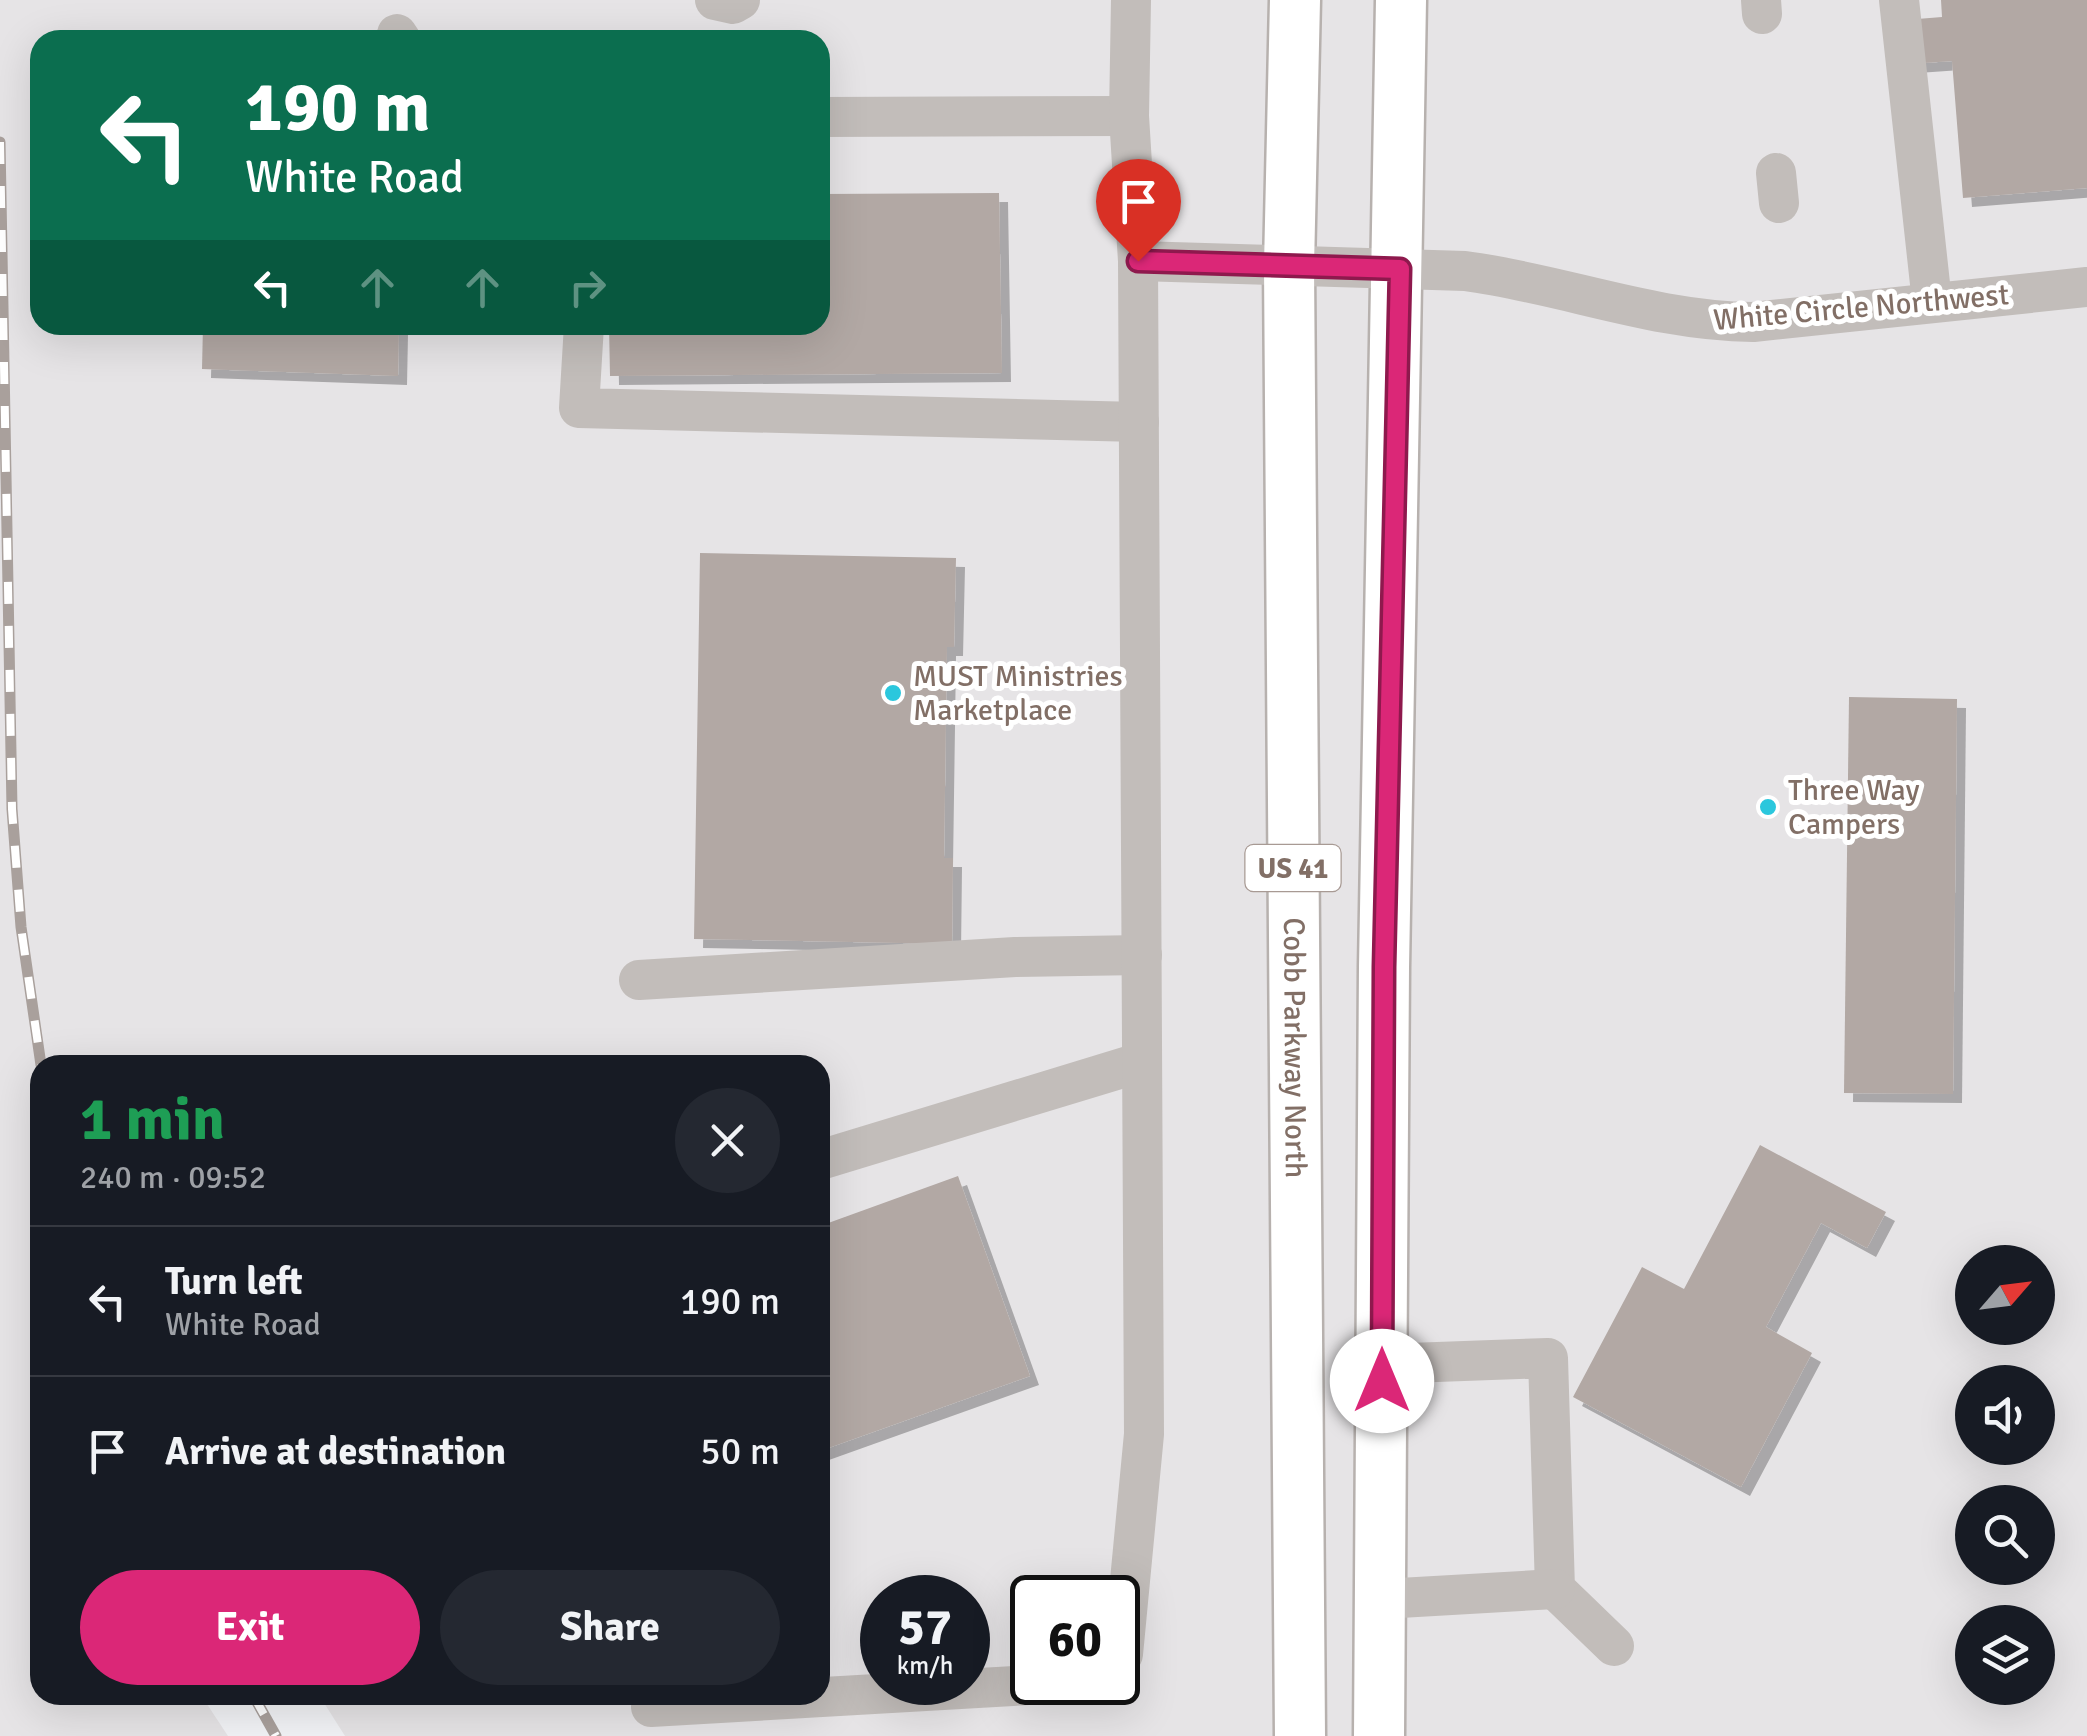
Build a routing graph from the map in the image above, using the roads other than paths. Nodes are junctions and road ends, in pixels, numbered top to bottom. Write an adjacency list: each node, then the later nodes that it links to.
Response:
1 (715, 0): 2 (street)
2 (740, 0)
3 (1131, 0): 7 (street)
4 (1295, 0): 10 (main road, Cobb Parkway North / US 41)
5 (1401, 0): 11 (main road)
6 (1899, 0): 13 (street)
7 (1130, 116): 8 (street); 9 (street)
8 (830, 117)
9 (1138, 261): 10 (street, White Circle Northwest); 15 (street)
10 (1289, 266): 11 (street, White Circle Northwest); 29 (main road, Cobb Parkway North / US 41)
11 (1400, 269): 13 (street, White Circle Northwest); 20 (main road)
12 (2087, 286): 13 (street, White Circle Northwest)
13 (1932, 302)
14 (583, 335): 15 (street)
15 (1139, 422): 16 (street)
16 (1142, 955): 17 (street); 18 (street)
17 (639, 980)
18 (1142, 1062): 19 (street); 21 (street)
19 (830, 1157)
20 (1382, 1364): 22 (street); 23 (main road)
21 (1131, 1575)
22 (1555, 1589): 23 (street); 24 (street)
23 (1382, 1599): 30 (main road)
24 (1614, 1646)
25 (1010, 1686): 26 (street)
26 (830, 1697)
27 (701, 1705): 28 (street)
28 (651, 1708)
29 (1300, 1736)
30 (1379, 1736)

